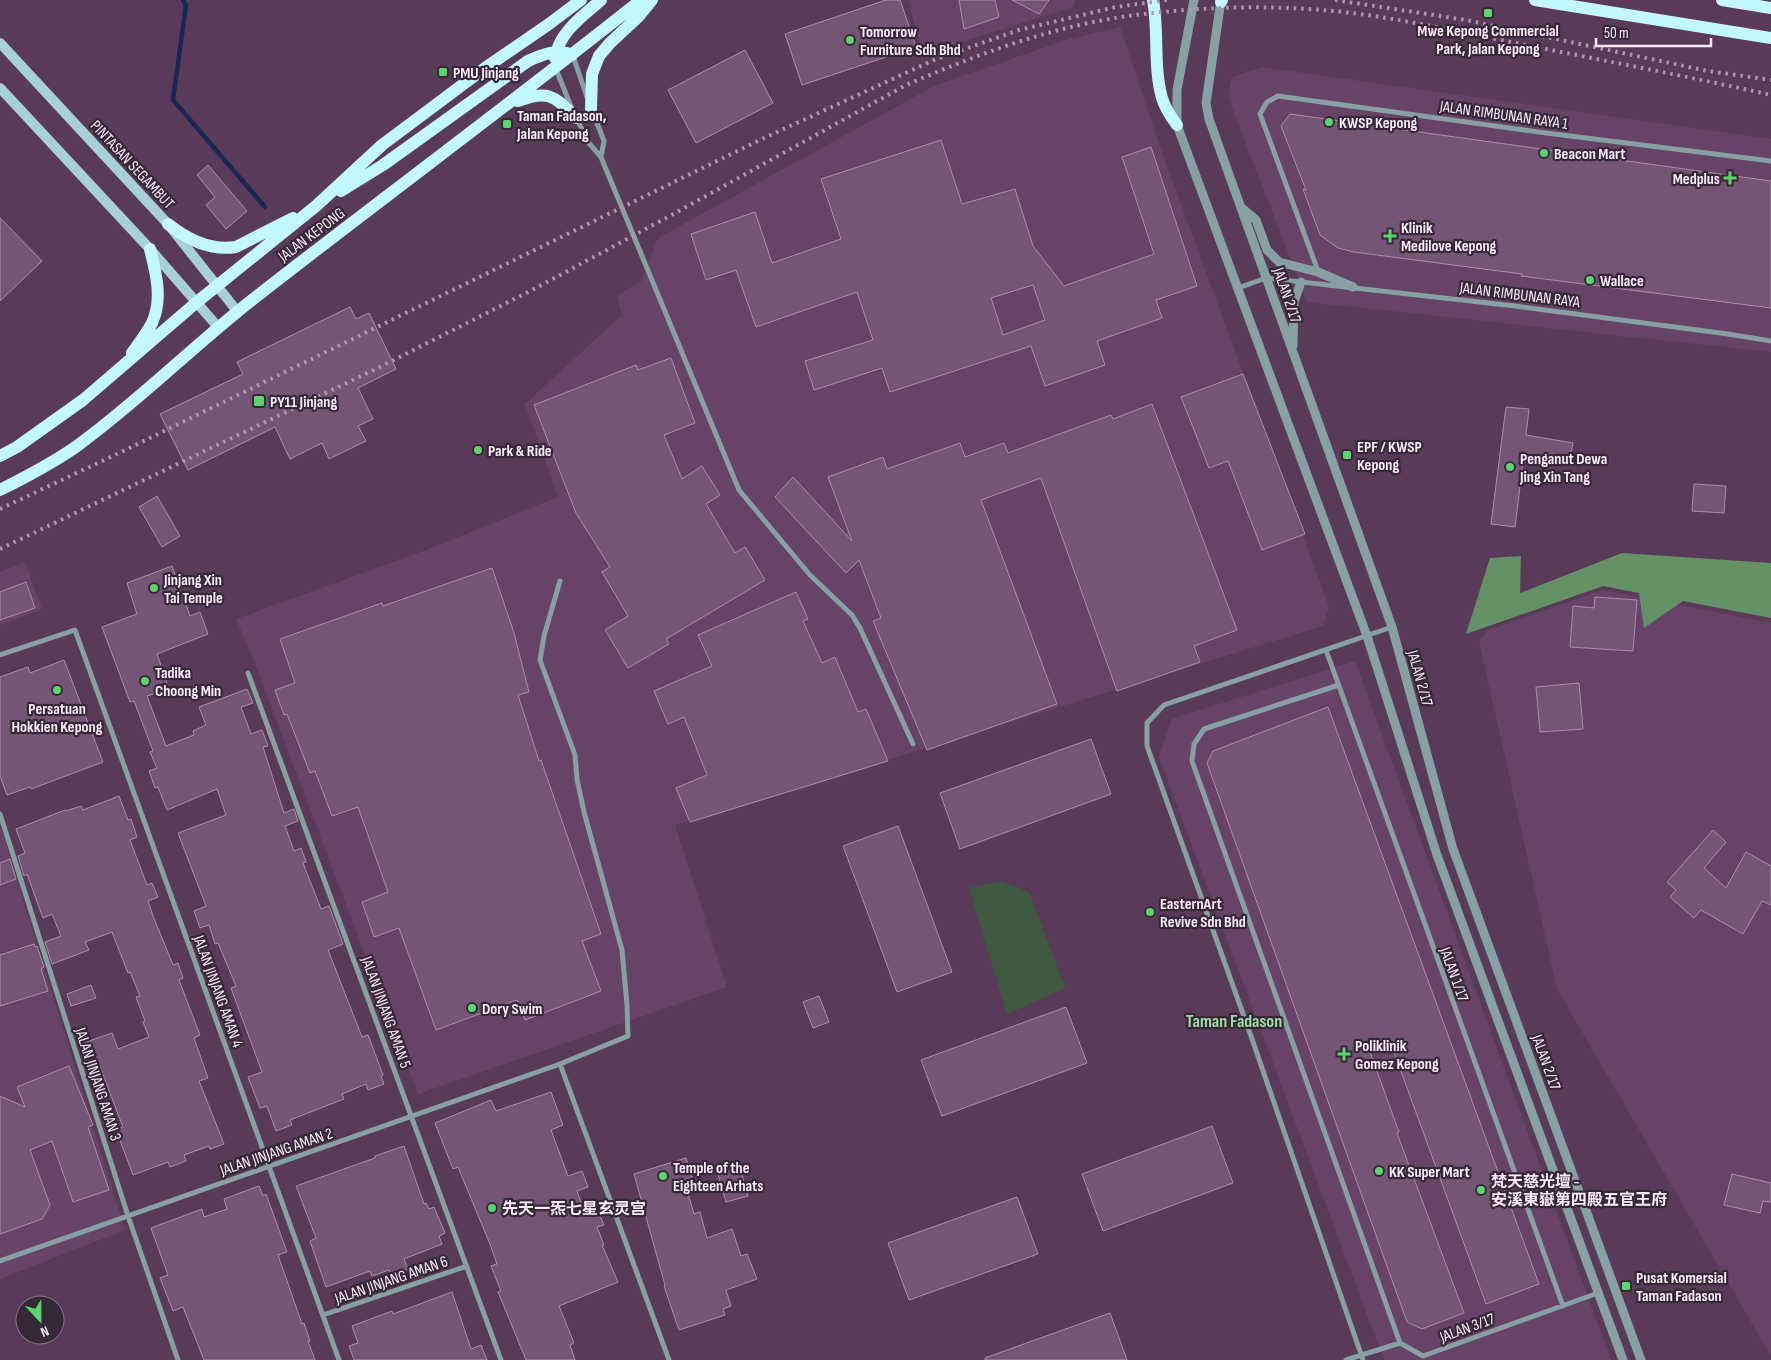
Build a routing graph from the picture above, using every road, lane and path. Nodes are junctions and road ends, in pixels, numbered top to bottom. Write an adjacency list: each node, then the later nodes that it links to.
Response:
1 (581, 0): 23 (main road, JALAN KEPONG)
2 (602, 0): 13 (main road)
3 (641, 0): 14 (main road, JALAN KEPONG)
4 (652, 0): 18 (main road)
5 (1153, 0): 20 (main road)
6 (1194, 0): 20 (street, JALAN 2/17)
7 (1535, 0): 11 (main road)
8 (1722, 0): 10 (main road)
9 (1222, 1): 24 (street, JALAN 2/17)
10 (1771, 8)
11 (1771, 38)
12 (0, 43): 25 (main road, PINTASAN SEGAMBUT)
13 (556, 52): 14 (main road); 15 (main road); 23 (main road)
14 (572, 55): 15 (main road, JALAN KEPONG); 18 (street)
15 (556, 68): 17 (main road, JALAN KEPONG); 19 (street)
16 (0, 88): 26 (main road)
17 (507, 105): 19 (main road); 34 (main road, JALAN KEPONG)
18 (591, 109): 21 (street)
19 (576, 118): 21 (street)
20 (1177, 125): 32 (street, JALAN 2/17)
21 (600, 157): 48 (street)
22 (1771, 161): 27 (street, JALAN RIMBUNAN RAYA 1)
23 (316, 206): 25 (main road); 30 (main road, JALAN KEPONG)
24 (1242, 209): 27 (street); 28 (street, JALAN 2/17)
25 (168, 224): 30 (main road, PINTASAN SEGAMBUT)
26 (150, 249): 33 (main road); 38 (main road)
27 (1318, 272): 31 (street)
28 (1266, 278): 29 (street, JALAN RIMBUNAN RAYA); 32 (street); 37 (street, JALAN 2/17)
29 (1301, 282): 31 (street, JALAN RIMBUNAN RAYA); 37 (street)
30 (217, 286): 33 (main road, JALAN KEPONG); 34 (main road, PINTASAN SEGAMBUT)
31 (1353, 287): 36 (street, JALAN RIMBUNAN RAYA)
32 (1238, 288): 43 (street, JALAN 2/17)
33 (197, 302): 35 (main road); 38 (main road, JALAN KEPONG)
34 (237, 311): 35 (main road, JALAN KEPONG)
35 (218, 327): 40 (main road, JALAN KEPONG)
36 (1771, 341)
37 (1293, 355): 42 (street, JALAN 2/17)
38 (124, 365): 39 (main road, JALAN KEPONG)
39 (0, 456)
40 (0, 490)
41 (560, 580): 51 (street, JALAN JINJANG AMAN 2)
42 (1392, 627): 43 (street); 68 (street, JALAN 2/17)
43 (1367, 636): 44 (street); 57 (street, JALAN 2/17)
44 (1326, 650): 47 (street, JALAN 1/17); 61 (street)
45 (0, 655): 53 (street, JALAN JINJANG AMAN 4)
46 (248, 673): 52 (street, JALAN JINJANG AMAN 5)
47 (1339, 685): 58 (street, JALAN 1/17); 60 (street)
48 (913, 744)
49 (0, 814): 50 (street, JALAN JINJANG AMAN 3)
50 (1, 824): 54 (street, JALAN JINJANG AMAN 3)
51 (560, 1064): 52 (street, JALAN JINJANG AMAN 2); 65 (street)
52 (412, 1116): 53 (street, JALAN JINJANG AMAN 2); 56 (street, JALAN JINJANG AMAN 5)
53 (269, 1166): 54 (street, JALAN JINJANG AMAN 2); 59 (street, JALAN JINJANG AMAN 4)
54 (128, 1216): 55 (street, JALAN JINJANG AMAN 2); 62 (street, JALAN JINJANG AMAN 3)
55 (0, 1261)
56 (467, 1266): 59 (street, JALAN JINJANG AMAN 6); 64 (street, JALAN JINJANG AMAN 5)
57 (1598, 1293): 58 (street, JALAN 3/17); 67 (street, JALAN 2/17)
58 (1563, 1306): 60 (street, JALAN 3/17)
59 (323, 1315): 63 (street, JALAN JINJANG AMAN 4)
60 (1400, 1343): 61 (street)
61 (1362, 1357): 66 (street)
62 (178, 1360)
63 (339, 1360)
64 (502, 1360)
65 (669, 1360)
66 (1346, 1360)
67 (1623, 1360)
68 (1641, 1360)

